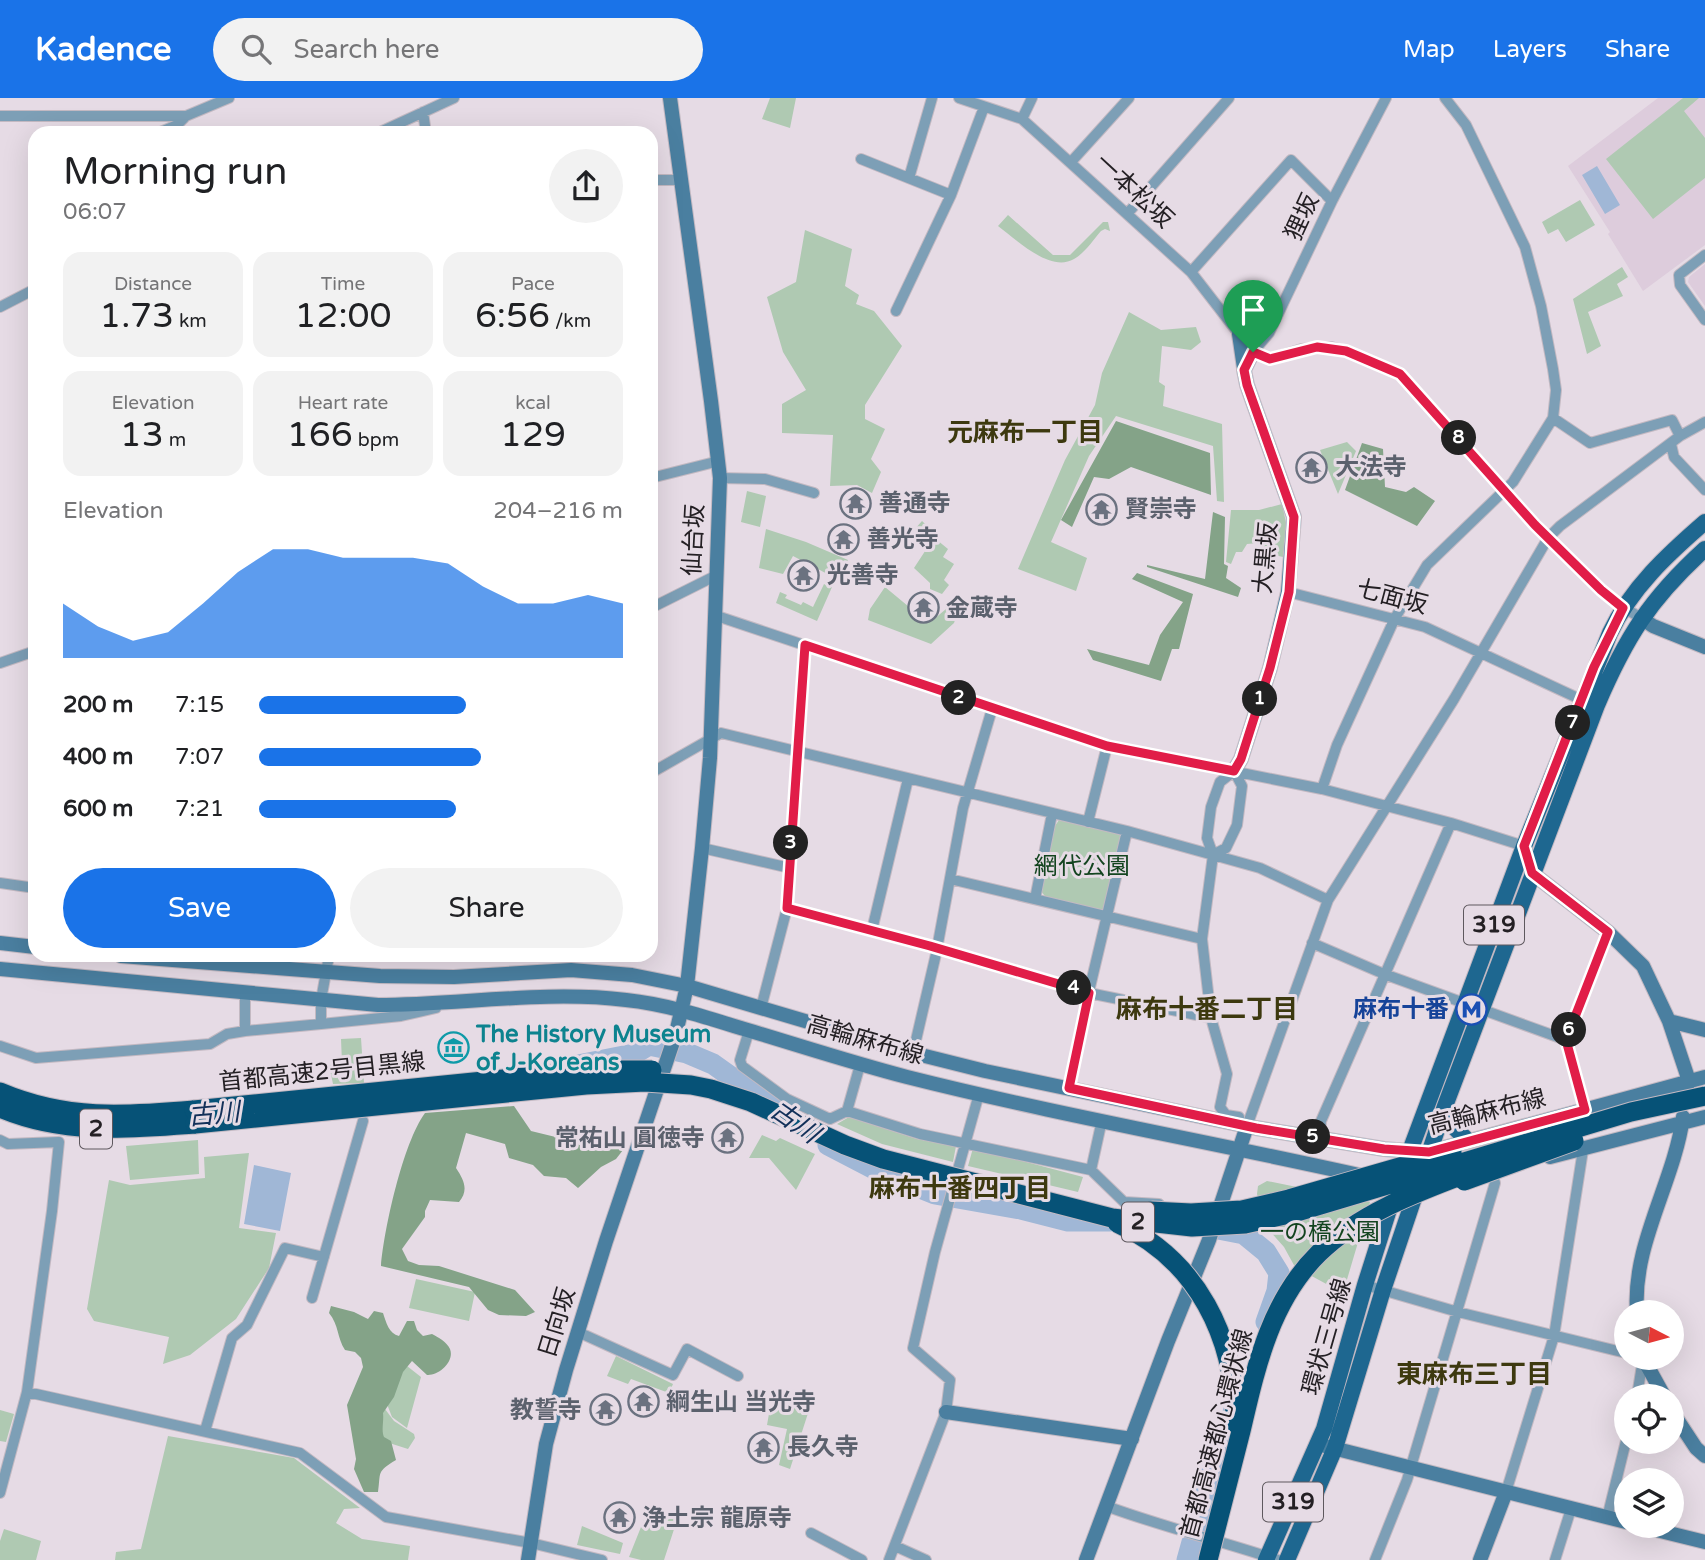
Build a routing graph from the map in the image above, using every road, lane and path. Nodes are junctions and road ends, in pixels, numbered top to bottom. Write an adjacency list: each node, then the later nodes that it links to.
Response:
1 (229, 98): 14 (street)
2 (454, 98): 12 (street)
3 (670, 98): 25 (street, 仙台坂)
4 (932, 98): 23 (street)
5 (959, 98): 11 (street, 一本松坂)
6 (1032, 98): 16 (street)
7 (1129, 98): 22 (street)
8 (1229, 98): 28 (street)
9 (1385, 98): 27 (street, 狸坂)
10 (1445, 98): 38 (street)
11 (984, 107): 16 (street, 一本松坂); 26 (street)
12 (423, 112): 19 (street); 20 (street)
13 (0, 116): 15 (street)
14 (186, 116): 15 (street); 18 (street)
15 (152, 117): 17 (street)
16 (1022, 119): 22 (street, 一本松坂)
17 (151, 126)
18 (175, 126)
19 (393, 126)
20 (425, 126)
21 (861, 159): 23 (street)
22 (1071, 162): 28 (street, 一本松坂)
23 (909, 178): 26 (street)
24 (658, 180): 25 (street)
25 (682, 180): 41 (street, 仙台坂)
26 (951, 195): 33 (street)
27 (1332, 201): 30 (street); 36 (street, 狸坂)
28 (1127, 214): 30 (street, 一本松坂)
29 (1705, 255): 34 (street)
30 (1191, 272): 35 (street, 一本松坂)
31 (28, 293): 32 (street)
32 (0, 307)
33 (896, 311)
34 (1705, 320)
35 (1239, 334): 36 (street, 一本松坂); 37 (street, 大黒坂)
36 (1253, 352): 37 (street); 44 (street)
37 (1244, 370): 51 (street, 大黒坂)
38 (1553, 418): 40 (street); 44 (street)
39 (1705, 422): 40 (street)
40 (1676, 440): 45 (street); 48 (street)
41 (719, 461): 42 (street); 43 (street, 仙台坂)
42 (658, 476)
43 (720, 478): 46 (street); 50 (street, 仙台坂)
44 (1503, 490): 48 (street); 55 (street)
45 (1705, 490)
46 (814, 493)
47 (1705, 522): 53 (main road, 環状三号線 / 319)
48 (1548, 538): 53 (street); 59 (street)
49 (1705, 549): 56 (main road, 環状三号線 / 319)
50 (715, 576): 52 (street); 54 (street, 仙台坂)
51 (1289, 592): 55 (street, 七面坂); 68 (street, 大黒坂)
52 (658, 604)
53 (1623, 608): 56 (street); 62 (main road, 環状三号線 / 319)
54 (714, 615): 57 (street); 64 (street, 仙台坂)
55 (1395, 618): 59 (street, 七面坂); 70 (street)
56 (1641, 618): 58 (street); 81 (main road, 環状三号線 / 319)
57 (805, 645): 63 (street); 66 (street)
58 (1705, 647)
59 (1481, 652): 62 (street, 七面坂); 72 (street)
60 (28, 653): 61 (street)
61 (0, 663)
62 (1582, 700): 77 (main road, 環状三号線 / 319)
63 (992, 709): 65 (street); 71 (street)
64 (709, 740): 66 (street); 67 (street); 78 (street, 仙台坂)
65 (1107, 746): 68 (street); 74 (street)
66 (798, 752): 69 (street); 80 (street)
67 (658, 769)
68 (1234, 771): 70 (street); 79 (street); 79 (street)
69 (908, 779): 71 (street); 89 (street)
70 (1322, 789): 72 (street)
71 (967, 793): 73 (street); 82 (street)
72 (1387, 805): 75 (street); 86 (street)
73 (1052, 814): 74 (street); 85 (street)
74 (1088, 822): 76 (street)
75 (1451, 823): 77 (street); 101 (street)
76 (1127, 831): 79 (street); 88 (street)
77 (1524, 846): 81 (street); 107 (main road, 環状三号線 / 319)
78 (702, 848): 80 (street); 102 (street, 仙台坂)
79 (1213, 855): 86 (street); 91 (street)
80 (790, 868): 87 (street)
81 (1532, 873): 90 (street); 110 (main road, 環状三号線 / 319)
82 (950, 879): 85 (street); 95 (street)
83 (0, 883): 84 (street)
84 (28, 887)
85 (1035, 899): 88 (street)
86 (1328, 900): 93 (street)
87 (787, 908): 89 (street); 109 (street)
88 (1107, 916): 91 (street); 105 (street)
89 (872, 930): 95 (street)
90 (1608, 932): 113 (street); 118 (street)
91 (1202, 939): 112 (street)
92 (0, 943): 94 (street)
93 (1312, 943): 101 (street); 135 (street)
94 (28, 946)
95 (937, 948): 105 (street); 120 (street)
96 (201, 962): 103 (street)
97 (228, 962): 100 (street, 高輪麻布線)
98 (328, 962): 100 (street)
99 (0, 969): 103 (street, 高輪麻布線)
100 (325, 973): 102 (street, 高輪麻布線); 106 (street)
101 (1384, 974): 107 (street); 136 (street)
102 (687, 986): 109 (street, 高輪麻布線); 111 (street, 仙台坂)
103 (199, 988): 104 (street, 高輪麻布線)
104 (245, 993): 106 (street, 高輪麻布線); 116 (street)
105 (1089, 993): 112 (street); 123 (street)
106 (321, 1000): 108 (street, 高輪麻布線); 114 (street)
107 (1464, 1002): 110 (street); 142 (main road, 環状三号線 / 319)
108 (453, 1004): 111 (street, 高輪麻布線); 114 (street)
109 (761, 1007): 120 (street, 高輪麻布線)
110 (1481, 1008): 118 (street); 127 (main road, 環状三号線 / 319)
111 (682, 1010): 117 (street, 高輪麻布線); 157 (street, 日向坂)
112 (1211, 1018): 135 (street)
113 (1669, 1021): 115 (street); 125 (street)
114 (321, 1024): 116 (street)
115 (1705, 1030)
116 (245, 1031): 119 (street)
117 (749, 1031): 121 (street, 高輪麻布線); 130 (street)
118 (1566, 1040): 129 (street)
119 (0, 1046)
120 (913, 1054): 123 (street, 高輪麻布線)
121 (860, 1065): 126 (street, 高輪麻布線); 130 (street)
122 (1705, 1077): 125 (street, 高輪麻布線)
123 (1069, 1088): 135 (street, 高輪麻布線)
124 (0, 1092): 143 (highway, 首都高速2号目黒線 / 2, bridge)
125 (1702, 1092): 129 (street, 高輪麻布線); 134 (street); 143 (highway, 首都高速2号目黒線, bridge); 147 (highway, 首都高速2号目黒線 / 2, bridge); 190 (highway, 首都高速都心環状線, bridge)
126 (979, 1094): 132 (street, 高輪麻布線); 139 (street)
127 (1445, 1106): 138 (main road); 144 (main road, 環状三号線 / 319)
128 (0, 1108): 147 (highway, 首都高速2号目黒線 / 2, bridge)
129 (1585, 1110): 138 (street, 高輪麻布線)
130 (847, 1111): 139 (street)
131 (1705, 1117): 134 (street, 高輪麻布線)
132 (1102, 1120): 140 (street, 高輪麻布線); 145 (street)
133 (363, 1121): 151 (street)
134 (1683, 1123): 141 (street, 高輪麻布線); 155 (street)
135 (1247, 1126): 136 (street, 高輪麻布線); 140 (street)
136 (1320, 1138): 142 (street, 高輪麻布線)
137 (0, 1140): 161 (street)
138 (1467, 1140): 144 (street, 高輪麻布線)
139 (965, 1143): 145 (street); 147 (street)
140 (1240, 1148): 148 (street, 高輪麻布線); 150 (street)
141 (1583, 1150): 146 (street, 高輪麻布線); 158 (street)
142 (1409, 1151): 144 (street, 高輪麻布線); 148 (main road, 環状三号線 / 319)
143 (885, 1152): 190 (highway, bridge)
144 (1429, 1152): 149 (main road, 環状三号線 / 319)
145 (1091, 1170): 150 (street)
146 (1491, 1170): 149 (street, 高輪麻布線); 156 (street)
147 (956, 1183): 162 (street); 190 (highway, bridge)
148 (1398, 1184): 149 (street, 高輪麻布線); 152 (main road, 環状三号線 / 319)
149 (1419, 1185): 153 (main road, 環状三号線 / 319)
150 (1222, 1202): 165 (street, bridge)
151 (324, 1257): 154 (street); 164 (street)
152 (1365, 1285): 153 (street); 166 (main road, 環状三号線 / 319)
153 (1383, 1290): 156 (street); 167 (main road, 環状三号線 / 319)
154 (312, 1298)
155 (1636, 1300)
156 (1458, 1312): 158 (street); 170 (street)
157 (578, 1332): 160 (street); 181 (street, 日向坂)
158 (1554, 1336): 159 (street); 172 (street)
159 (1614, 1350)
160 (738, 1376)
161 (27, 1392): 164 (street); 171 (street)
162 (946, 1412): 165 (street); 182 (street)
163 (1684, 1430): 169 (street)
164 (205, 1431): 181 (street)
165 (1132, 1439): 174 (street)
166 (1319, 1444): 167 (street); 183 (main road, 環状三号線 / 319)
167 (1335, 1448): 170 (street); 191 (main road, 環状三号線 / 319)
168 (1623, 1454): 176 (street)
169 (1705, 1456)
170 (1409, 1467): 172 (street); 192 (street)
171 (2, 1480): 173 (street)
172 (1506, 1492): 175 (street); 193 (street)
173 (0, 1493)
174 (1106, 1506): 183 (street); 189 (street)
175 (1571, 1509): 176 (street); 194 (street)
176 (1607, 1518): 177 (street)
177 (1614, 1519)
178 (811, 1533): 186 (street)
179 (1684, 1537): 180 (street)
180 (1705, 1542)
181 (531, 1543): 184 (street, 日向坂); 185 (street)
182 (895, 1546): 187 (street); 188 (street)
183 (1270, 1559)
184 (528, 1560)
185 (602, 1560)
186 (862, 1560)
187 (889, 1560)
188 (926, 1560)
189 (1086, 1560)
190 (1211, 1560)
191 (1287, 1560)
192 (1375, 1560)
193 (1480, 1560)
194 (1555, 1560)

